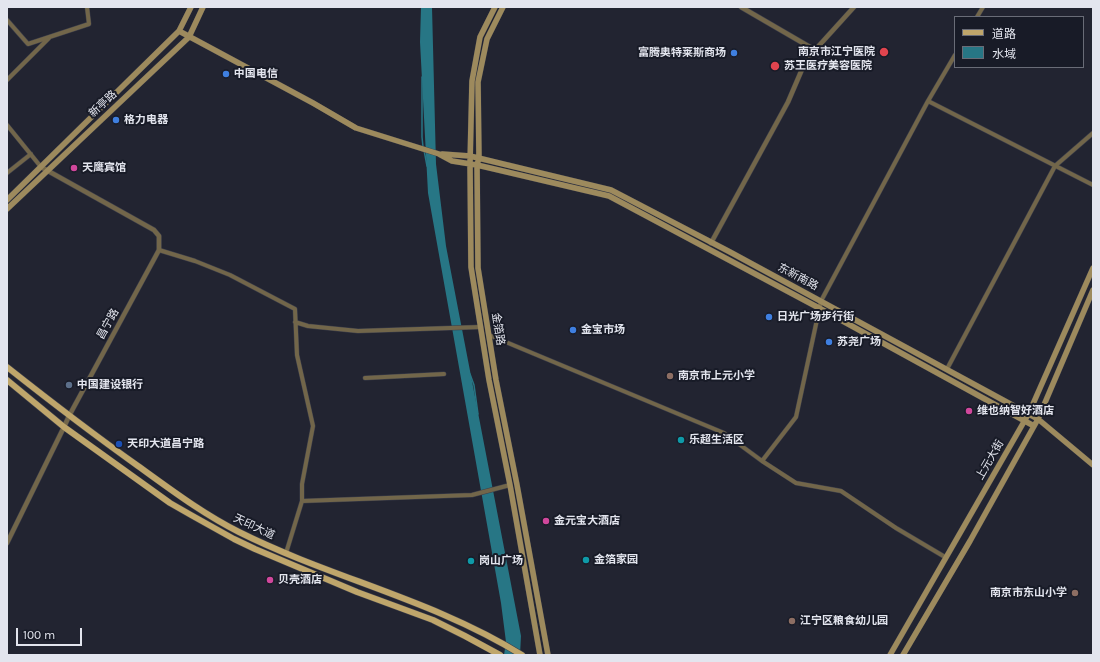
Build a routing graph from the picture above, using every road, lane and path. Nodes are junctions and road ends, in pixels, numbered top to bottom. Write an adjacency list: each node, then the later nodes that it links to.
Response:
1 (88, 7): 12 (street)
2 (191, 7): 11 (main road, 新亭路)
3 (203, 7): 13 (main road, 新亭路)
4 (495, 7): 22 (main road, 金箔路)
5 (502, 7): 23 (main road, 金箔路)
6 (741, 7): 14 (street)
7 (854, 7): 14 (street)
8 (983, 7): 9 (street)
9 (978, 16)
10 (7, 20): 12 (street)
11 (179, 31): 13 (main road); 27 (main road, 新亭路)
12 (51, 37): 16 (street)
13 (189, 37): 21 (main road); 28 (main road, 新亭路)
14 (815, 50): 33 (street)
15 (954, 57): 17 (street)
16 (7, 80)
17 (928, 101): 26 (street); 37 (street)
18 (7, 125): 20 (street)
19 (1093, 133): 26 (street)
20 (31, 154): 27 (street); 29 (street)
21 (439, 154): 22 (main road, 东新南路); 24 (main road, 东新南路)
22 (470, 156): 23 (main road, 东新南路); 24 (main road, 金箔路)
23 (479, 158): 25 (main road, 金箔路); 33 (main road, 东新南路)
24 (470, 164): 25 (main road, 东新南路); 40 (main road, 金箔路)
25 (477, 165): 38 (main road, 东新南路); 41 (main road, 金箔路)
26 (1055, 166): 30 (street); 43 (street)
27 (41, 167): 28 (street); 31 (main road, 新亭路)
28 (47, 170): 32 (main road, 新亭路); 34 (street)
29 (7, 173)
30 (1093, 185)
31 (7, 200)
32 (7, 209)
33 (710, 242): 37 (main road, 东新南路)
34 (159, 250): 39 (street); 48 (street, 昌宁路)
35 (1093, 268): 47 (main road, 上元大街)
36 (1093, 290): 49 (main road, 上元大街)
37 (820, 301): 38 (street); 43 (main road, 东新南路)
38 (819, 308): 50 (main road, 东新南路); 53 (street)
39 (296, 322): 40 (street); 56 (street)
40 (480, 327): 55 (main road, 金箔路)
41 (489, 335): 53 (street); 63 (main road, 金箔路)
42 (7, 367): 48 (main road, 天印大道)
43 (947, 369): 47 (main road, 东新南路)
44 (444, 374): 45 (street)
45 (365, 378)
46 (7, 380): 52 (main road, 天印大道)
47 (1029, 413): 49 (main road, 东新南路); 50 (main road, 上元大街)
48 (69, 416): 52 (street, 昌宁路); 58 (main road, 天印大道)
49 (1038, 419): 51 (main road, 上元大街); 54 (main road, 东新南路)
50 (1025, 420): 51 (main road, 东新南路); 59 (main road, 上元大街)
51 (1034, 426): 65 (main road, 上元大街)
52 (64, 427): 57 (street, 昌宁路); 60 (main road, 天印大道)
53 (762, 461): 59 (street)
54 (1093, 465)
55 (510, 485): 56 (street); 62 (main road, 金箔路)
56 (302, 501): 58 (street)
57 (7, 543)
58 (286, 553): 61 (main road, 天印大道)
59 (945, 557): 64 (main road, 上元大街)
60 (499, 654)
61 (521, 655)
62 (540, 655)
63 (548, 655)
64 (890, 655)
65 (904, 655)

